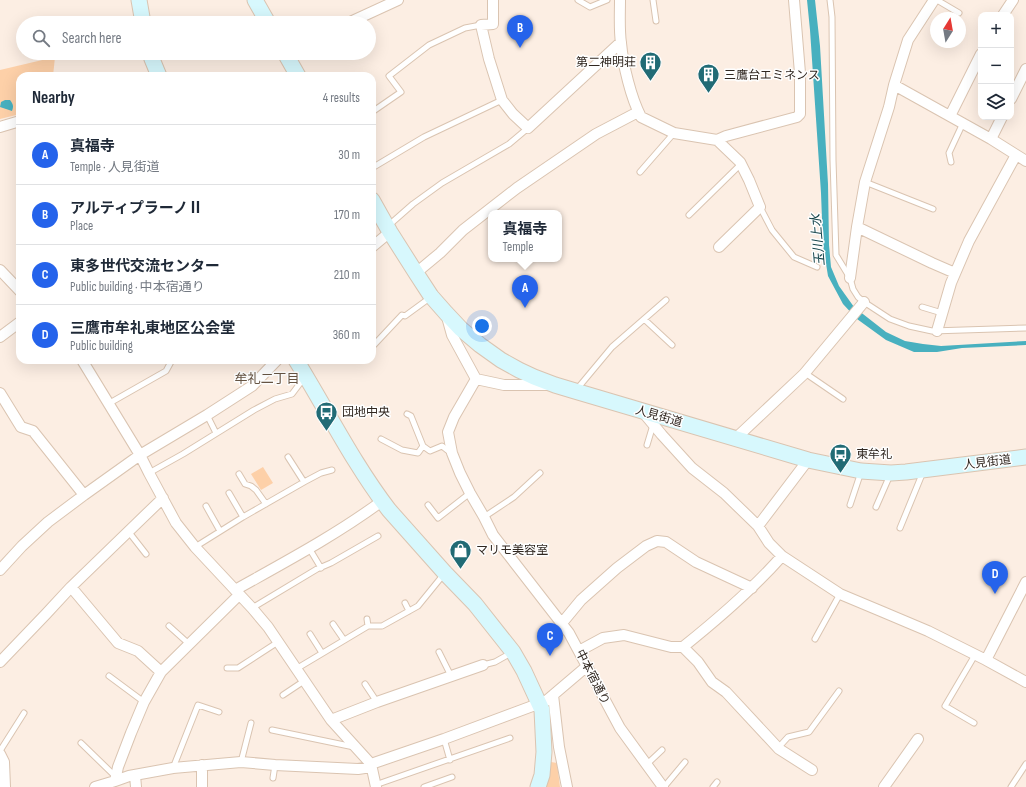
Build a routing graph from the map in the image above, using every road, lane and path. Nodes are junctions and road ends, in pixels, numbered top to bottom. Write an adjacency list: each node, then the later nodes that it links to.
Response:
1 (139, 0): 16 (main road)
2 (398, 0): 18 (street)
3 (493, 0): 20 (street)
4 (578, 0): 5 (lane)
5 (607, 0)
6 (620, 0): 21 (street)
7 (653, 0): 19 (lane)
8 (794, 0): 41 (street)
9 (830, 0): 63 (lane)
10 (934, 0): 28 (street)
11 (937, 0): 14 (lane)
12 (1013, 0): 15 (street)
13 (258, 2): 17 (main road)
14 (957, 12)
15 (1005, 12)
16 (142, 16)
17 (265, 16)
18 (363, 16)
19 (656, 21)
20 (481, 25): 30 (street); 31 (lane)
21 (621, 42): 32 (street); 38 (street)
22 (152, 60): 26 (main road)
23 (289, 60): 27 (main road)
24 (978, 60): 33 (street)
25 (1026, 70): 29 (street)
26 (157, 72)
27 (296, 72)
28 (894, 85): 33 (street); 48 (street)
29 (1014, 93)
30 (502, 100): 38 (street); 46 (lane)
31 (376, 109)
32 (638, 112): 39 (street); 52 (street)
33 (950, 116): 36 (street)
34 (1000, 120): 40 (street)
35 (16, 122): 37 (street)
36 (963, 123): 40 (street); 44 (lane)
37 (0, 127)
38 (528, 128): 56 (lane)
39 (674, 133): 41 (street); 47 (lane)
40 (991, 139): 42 (street)
41 (717, 140): 45 (street)
42 (1016, 155): 43 (street); 62 (street)
43 (1026, 161)
44 (951, 162)
45 (741, 164): 50 (street); 54 (lane)
46 (376, 166)
47 (640, 172)
48 (865, 182): 51 (lane); 55 (street)
49 (376, 207): 56 (main road, 人見街道)
50 (760, 207): 58 (street); 59 (lane)
51 (933, 208)
52 (489, 210)
53 (488, 211): 61 (street)
54 (689, 215)
55 (857, 227): 62 (street); 63 (street)
56 (389, 229): 57 (street); 61 (main road, 人見街道)
57 (376, 243)
58 (719, 247)
59 (817, 267)
60 (0, 270): 64 (street)
61 (416, 273): 65 (main road, 人見街道)
62 (955, 273): 70 (street)
63 (850, 278): 67 (lane)
64 (16, 288)
65 (432, 296): 69 (main road, 人見街道); 76 (lane)
66 (666, 300): 71 (lane)
67 (862, 305): 74 (lane); 82 (street)
68 (922, 307): 70 (lane)
69 (446, 313): 84 (street); 85 (main road, 人見街道)
70 (942, 313): 74 (street)
71 (644, 319): 77 (lane); 86 (lane)
72 (16, 325): 75 (street)
73 (1026, 328): 74 (lane)
74 (937, 331)
75 (0, 337)
76 (376, 343)
77 (672, 345)
78 (84, 364): 89 (street)
79 (170, 364): 89 (lane)
80 (273, 364): 92 (street)
81 (298, 364): 83 (main road)
82 (805, 373): 88 (lane); 95 (street)
83 (306, 376): 94 (lane); 116 (main road)
84 (476, 379): 85 (street); 99 (street, 中本宿通り)
85 (555, 385): 86 (main road, 人見街道)
86 (575, 391): 90 (main road, 人見街道)
87 (1, 396): 114 (street)
88 (843, 399)
89 (108, 404): 100 (street)
90 (642, 411): 93 (street); 95 (main road, 人見街道)
91 (407, 414): 98 (lane)
92 (207, 416): 94 (lane); 100 (street)
93 (653, 424): 97 (lane); 124 (street)
94 (216, 433): 107 (lane)
95 (736, 438): 103 (main road, 人見街道)
96 (381, 440): 98 (lane)
97 (648, 445)
98 (423, 446): 99 (lane)
99 (452, 453): 113 (street, 中本宿通り)
100 (140, 455): 107 (street); 114 (street)
101 (288, 457): 111 (lane)
102 (1026, 457): 105 (main road, 人見街道)
103 (808, 460): 106 (main road, 人見街道); 124 (street)
104 (332, 470): 111 (lane)
105 (925, 470): 109 (main road, 人見街道); 125 (lane)
106 (861, 471): 109 (main road, 人見街道); 119 (lane)
107 (148, 473): 115 (street)
108 (540, 473): 122 (lane)
109 (891, 473): 121 (lane)
110 (239, 474): 117 (lane)
111 (304, 482): 117 (lane)
112 (229, 493): 123 (lane)
113 (470, 493): 118 (lane); 122 (street, 中本宿通り)
114 (84, 495): 134 (street)
115 (162, 498): 126 (street); 129 (street)
116 (382, 501): 130 (street); 135 (main road)
117 (266, 504): 123 (lane)
118 (428, 504)
119 (850, 505)
120 (206, 506): 127 (lane)
121 (876, 507)
122 (484, 516): 145 (street, 中本宿通り)
123 (243, 517): 127 (lane)
124 (758, 526): 132 (street)
125 (900, 528)
126 (128, 531): 131 (lane); 137 (street)
127 (220, 531): 129 (lane)
128 (378, 536): 133 (lane)
129 (194, 547): 139 (street)
130 (309, 548): 133 (lane); 139 (street)
131 (146, 554)
132 (782, 556): 138 (street); 140 (street)
133 (321, 568): 142 (lane)
134 (0, 570)
135 (445, 573): 143 (lane); 157 (main road)
136 (1026, 582): 160 (street)
137 (71, 587): 161 (street); 166 (street)
138 (752, 588): 145 (street); 154 (street)
139 (237, 592): 142 (street); 153 (street)
140 (840, 594): 150 (lane); 159 (street)
141 (406, 603): 143 (lane)
142 (252, 608): 152 (street)
143 (409, 611): 148 (lane)
144 (367, 619): 148 (lane)
145 (562, 623): 155 (street, 中本宿通り)
146 (333, 624): 151 (lane)
147 (169, 626): 153 (lane)
148 (368, 626): 151 (lane)
149 (310, 634): 158 (lane)
150 (815, 639)
151 (344, 640): 158 (lane)
152 (278, 642): 164 (lane); 165 (street)
153 (189, 644): 166 (street)
154 (683, 647): 155 (street); 189 (street)
155 (579, 651): 163 (street, 中本宿通り)
156 (439, 652): 168 (lane)
157 (512, 652): 162 (lane); 177 (main road)
158 (322, 653): 165 (lane)
159 (976, 654): 160 (street); 182 (lane)
160 (986, 660): 169 (street)
161 (0, 661)
162 (483, 665): 168 (street)
163 (586, 666): 174 (street); 196 (street, 中本宿通り)
164 (227, 668)
165 (296, 669): 170 (street)
166 (161, 672): 175 (street)
167 (109, 676): 175 (lane)
168 (451, 676): 176 (street)
169 (1025, 680)
170 (304, 681): 173 (lane); 180 (street)
171 (365, 684): 176 (lane)
172 (839, 692): 189 (lane)
173 (283, 695)
174 (553, 695): 177 (street); 215 (street)
175 (144, 702): 206 (street)
176 (377, 702): 180 (street)
177 (539, 703): 186 (street); 214 (main road)
178 (218, 712): 201 (lane)
179 (24, 713): 191 (lane)
180 (331, 720): 188 (street)
181 (251, 723): 194 (lane)
182 (974, 723)
183 (272, 730): 188 (lane)
184 (510, 738): 193 (lane)
185 (918, 738): 218 (street)
186 (444, 739): 193 (lane); 200 (street)
187 (81, 743): 206 (lane)
188 (354, 747): 200 (street)
189 (778, 748): 202 (street)
190 (662, 750): 196 (lane)
191 (0, 751)
192 (0, 754): 209 (street)
193 (450, 760): 208 (lane)
194 (241, 762): 198 (street); 199 (street)
195 (685, 762): 216 (lane)
196 (646, 764): 216 (street, 中本宿通り)
197 (1026, 764): 219 (lane)
198 (202, 765): 201 (street); 212 (street)
199 (275, 765): 200 (street); 205 (lane)
200 (371, 765): 208 (street)
201 (173, 768): 203 (street)
202 (812, 770)
203 (135, 775): 206 (street); 211 (street)
204 (452, 777): 213 (lane)
205 (273, 778)
206 (115, 779): 210 (street)
207 (717, 782): 217 (lane)
208 (375, 786)
209 (5, 787)
210 (95, 787)
211 (136, 787)
212 (202, 787)
213 (424, 787)
214 (538, 787)
215 (567, 787)
216 (664, 787)
217 (713, 787)
218 (884, 787)
219 (1011, 787)

